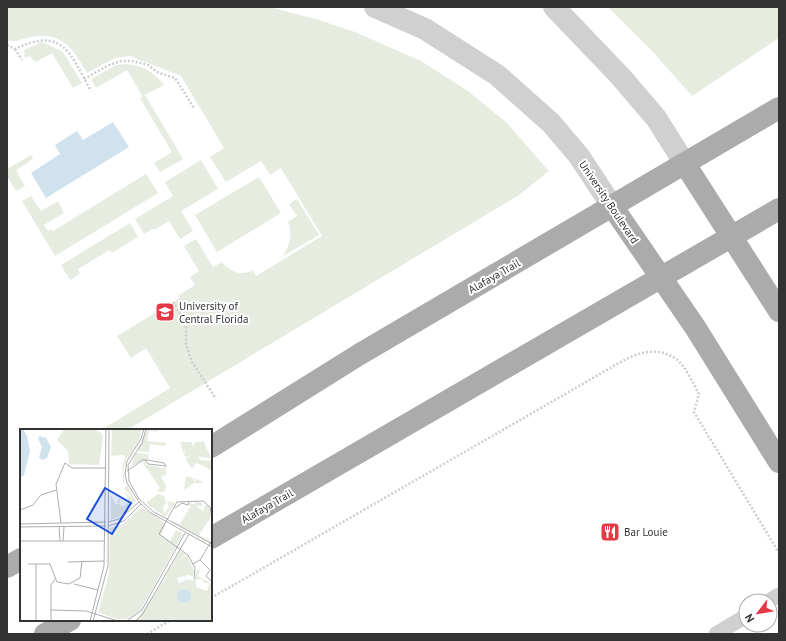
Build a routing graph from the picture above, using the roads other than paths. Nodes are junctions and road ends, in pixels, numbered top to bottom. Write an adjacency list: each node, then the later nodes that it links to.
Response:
1 (374, 7): 5 (street, University Boulevard)
2 (554, 7): 4 (street)
3 (779, 108): 4 (main road, Alafaya Trail)
4 (685, 164): 5 (main road, Alafaya Trail); 7 (main road)
5 (612, 206): 8 (main road, University Boulevard); 10 (main road, Alafaya Trail)
6 (779, 209): 7 (main road, Alafaya Trail)
7 (732, 236): 8 (main road, Alafaya Trail); 9 (main road)
8 (661, 277): 11 (main road, University Boulevard); 12 (main road, Alafaya Trail)
9 (779, 312)
10 (212, 446)
11 (779, 462)
12 (212, 537)
13 (20, 560): 14 (main road)
14 (7, 567)
15 (68, 621): 17 (main road)
16 (738, 621): 18 (lane)
17 (45, 634)
18 (716, 634)

